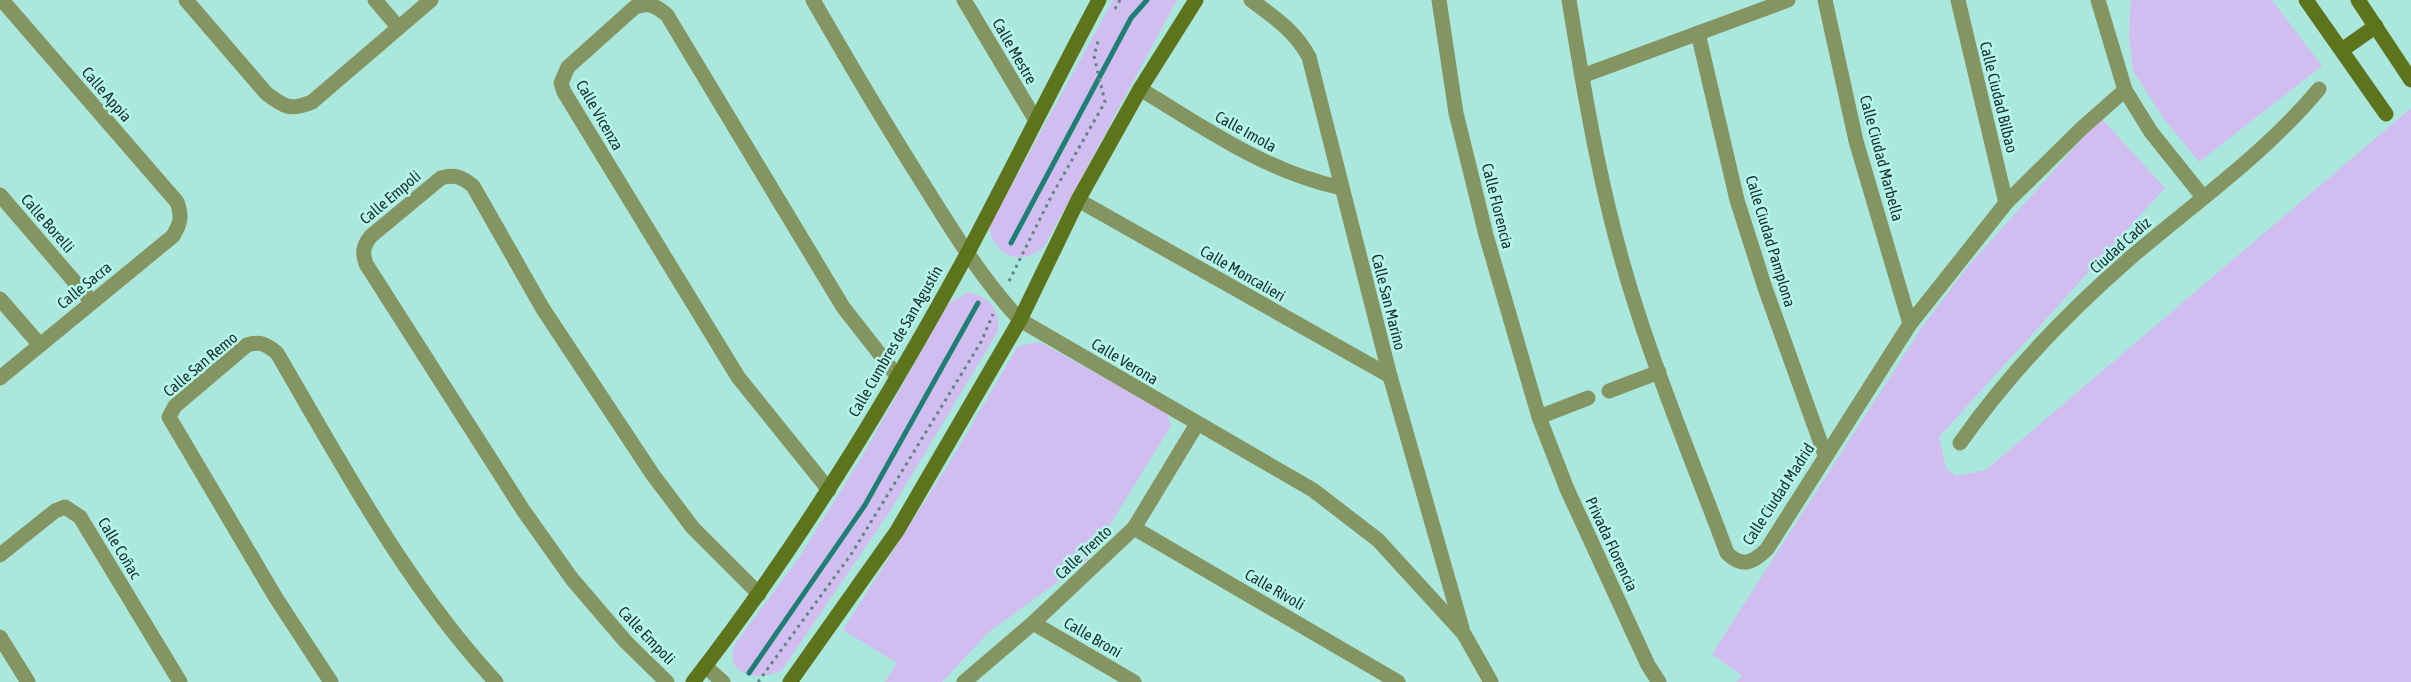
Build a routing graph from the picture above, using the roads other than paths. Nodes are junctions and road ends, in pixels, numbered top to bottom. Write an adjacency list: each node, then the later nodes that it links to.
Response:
1 (2, 0): 34 (street, Calle Appia)
2 (186, 0): 19 (street)
3 (375, 0): 19 (street)
4 (431, 0): 19 (street)
5 (813, 0): 35 (street, Calle Verona)
6 (964, 0): 28 (street, Calle Mestre)
7 (1100, 0): 28 (street, Calle Cumbres de San Agustín)
8 (1196, 0): 25 (street)
9 (1251, 0): 29 (street, Calle San Marino)
10 (1439, 0): 47 (street, Calle Florencia)
11 (1569, 0): 22 (street, Calle Ciudad Madrid)
12 (1788, 0): 20 (street)
13 (1825, 0): 39 (street, Calle Ciudad Marbella)
14 (1958, 0): 33 (street, Calle Ciudad Bilbao)
15 (2098, 0): 26 (street)
16 (2306, 0): 21 (street)
17 (2358, 0): 18 (street)
18 (2376, 26): 21 (street); 23 (street)
19 (398, 27)
20 (1698, 33): 22 (street); 50 (street, Calle Ciudad Pamplona)
21 (2342, 50): 27 (street)
22 (1582, 76): 41 (street, Calle Ciudad Madrid)
23 (2411, 80)
24 (2319, 88): 31 (street, Ciudad Cadiz)
25 (1140, 89): 29 (street, Calle Imola); 32 (street)
26 (2125, 90): 31 (street); 33 (street, Calle Ciudad Madrid)
27 (2386, 114)
28 (1035, 119): 35 (street, Calle Cumbres de San Agustín)
29 (1342, 188): 43 (street, Calle San Marino)
30 (0, 195): 37 (street, Calle Borelli)
31 (2203, 196): 49 (street, Ciudad Cadiz)
32 (1078, 200): 38 (street); 43 (street, Calle Moncalieri)
33 (2006, 203): 39 (street, Calle Ciudad Madrid)
34 (182, 214): 37 (street, Calle Sacra)
35 (967, 254): 38 (street, Calle Verona); 42 (street, Calle Cumbres de San Agustín)
36 (0, 299): 40 (street)
37 (92, 302): 40 (street, Calle Sacra)
38 (1020, 320): 48 (street, Calle Verona); 66 (street)
39 (1910, 324): 50 (street, Calle Ciudad Madrid)
40 (40, 345): 44 (street, Calle Sacra)
41 (1659, 372): 45 (street); 50 (street, Calle Ciudad Madrid)
42 (897, 376): 51 (street, Calle Cumbres de San Agustín); 51 (street, Calle Vicenza)
43 (1390, 376): 56 (street, Calle San Marino)
44 (0, 378)
45 (1609, 391)
46 (1588, 398): 47 (street)
47 (1539, 417): 71 (street, Privada Florencia)
48 (1197, 424): 52 (street, Calle Trento); 56 (street, Calle Verona)
49 (1960, 443)
50 (1825, 454)
51 (829, 490): 54 (street, Calle Cumbres de San Agustín)
52 (1134, 528): 55 (street, Calle Trento); 69 (street, Calle Rivoli)
53 (0, 555): 60 (street, Calle Coñac)
54 (759, 594): 58 (street, Calle Cumbres de San Agustín); 63 (street, Calle Empoli)
55 (1033, 623): 67 (street, Calle Trento); 68 (street, Calle Broni)
56 (1464, 634): 70 (street, Calle Verona)
57 (0, 637): 59 (street)
58 (705, 666): 64 (street, Calle Cumbres de San Agustín); 65 (street)
59 (28, 682)
60 (180, 682)
61 (331, 682): 62 (street, Calle San Remo)
62 (496, 682)
63 (667, 682)
64 (693, 682)
65 (723, 682)
66 (790, 682)
67 (964, 682)
68 (1134, 682)
69 (1398, 682)
70 (1491, 682)
71 (1659, 682)

